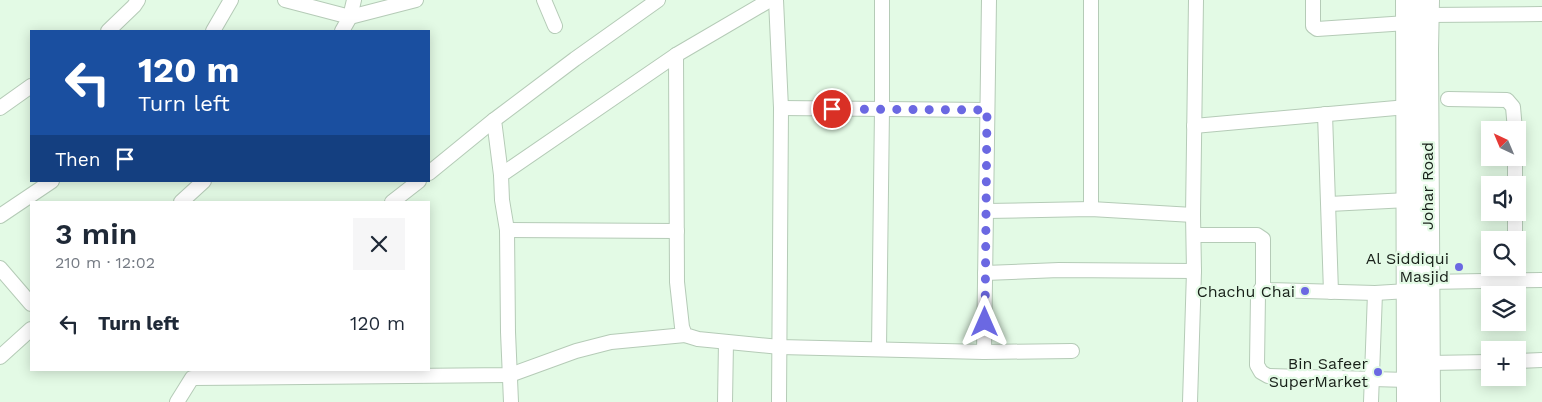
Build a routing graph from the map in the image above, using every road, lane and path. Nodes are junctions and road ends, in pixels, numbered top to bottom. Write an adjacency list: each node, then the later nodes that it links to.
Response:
1 (138, 0): 20 (street)
2 (232, 0): 21 (street)
3 (285, 0): 18 (street)
4 (354, 0): 18 (street)
5 (416, 0): 18 (street)
6 (544, 0): 19 (street)
7 (658, 0): 32 (street)
8 (770, 0): 23 (street)
9 (776, 0): 28 (street)
10 (882, 0): 29 (street)
11 (989, 0): 30 (street)
12 (1091, 0): 46 (street)
13 (1196, 0): 35 (street)
14 (1312, 0): 16 (street)
15 (1407, 0): 16 (main road, Johar Road)
16 (1421, 13): 17 (street); 26 (main road, Johar Road); 60 (main road, Johar Road)
17 (1542, 14)
18 (350, 17): 22 (street)
19 (555, 26)
20 (109, 30)
21 (214, 30)
22 (343, 30)
23 (676, 55): 38 (street); 51 (street)
24 (30, 87): 27 (street)
25 (1448, 99): 33 (street)
26 (1407, 107): 31 (street); 43 (main road, Johar Road)
27 (0, 108)
28 (781, 108): 29 (street); 67 (street)
29 (882, 109): 30 (street); 68 (street)
30 (987, 110): 47 (street)
31 (1325, 114): 34 (street); 45 (street)
32 (494, 120): 37 (street); 38 (street)
33 (1514, 121)
34 (1220, 124): 35 (street); 36 (street)
35 (1194, 126): 36 (street)
36 (1194, 142): 48 (street)
37 (430, 172)
38 (501, 175): 50 (street)
39 (51, 182): 49 (street)
40 (203, 182): 44 (street)
41 (418, 182): 42 (street)
42 (398, 200)
43 (1408, 200): 45 (street); 60 (main road, Johar Road)
44 (182, 201)
45 (1329, 204): 61 (street)
46 (1091, 209): 47 (street); 48 (street)
47 (986, 210): 55 (street)
48 (1193, 215): 52 (street)
49 (0, 216)
50 (507, 230): 51 (street); 78 (street)
51 (676, 231): 65 (street)
52 (1194, 235): 54 (street); 59 (street)
53 (0, 268): 63 (street)
54 (1194, 271): 55 (street); 85 (street)
55 (985, 273): 70 (street)
56 (1499, 276): 60 (street)
57 (1524, 276): 58 (street)
58 (1542, 280)
59 (1263, 286): 61 (street); 79 (street)
60 (1418, 286): 62 (street); 75 (main road, Johar Road); 80 (main road, Johar Road)
61 (1331, 292): 62 (street)
62 (1375, 293): 79 (street)
63 (30, 303)
64 (30, 330): 71 (street)
65 (685, 335): 66 (street); 78 (street)
66 (726, 342): 67 (street); 83 (street)
67 (780, 347): 68 (street); 84 (street)
68 (879, 349): 70 (street)
69 (1072, 351): 70 (street)
70 (984, 352)
71 (0, 357)
72 (1542, 360): 73 (street)
73 (1526, 361)
74 (1481, 362): 75 (street)
75 (1428, 363): 87 (main road, Johar Road)
76 (407, 373): 77 (street); 78 (street)
77 (197, 374): 81 (street)
78 (510, 375): 82 (street)
79 (1372, 380): 80 (street); 86 (street)
80 (1408, 391)
81 (177, 402)
82 (511, 402)
83 (725, 402)
84 (779, 402)
85 (1190, 402)
86 (1371, 402)
87 (1429, 402)

